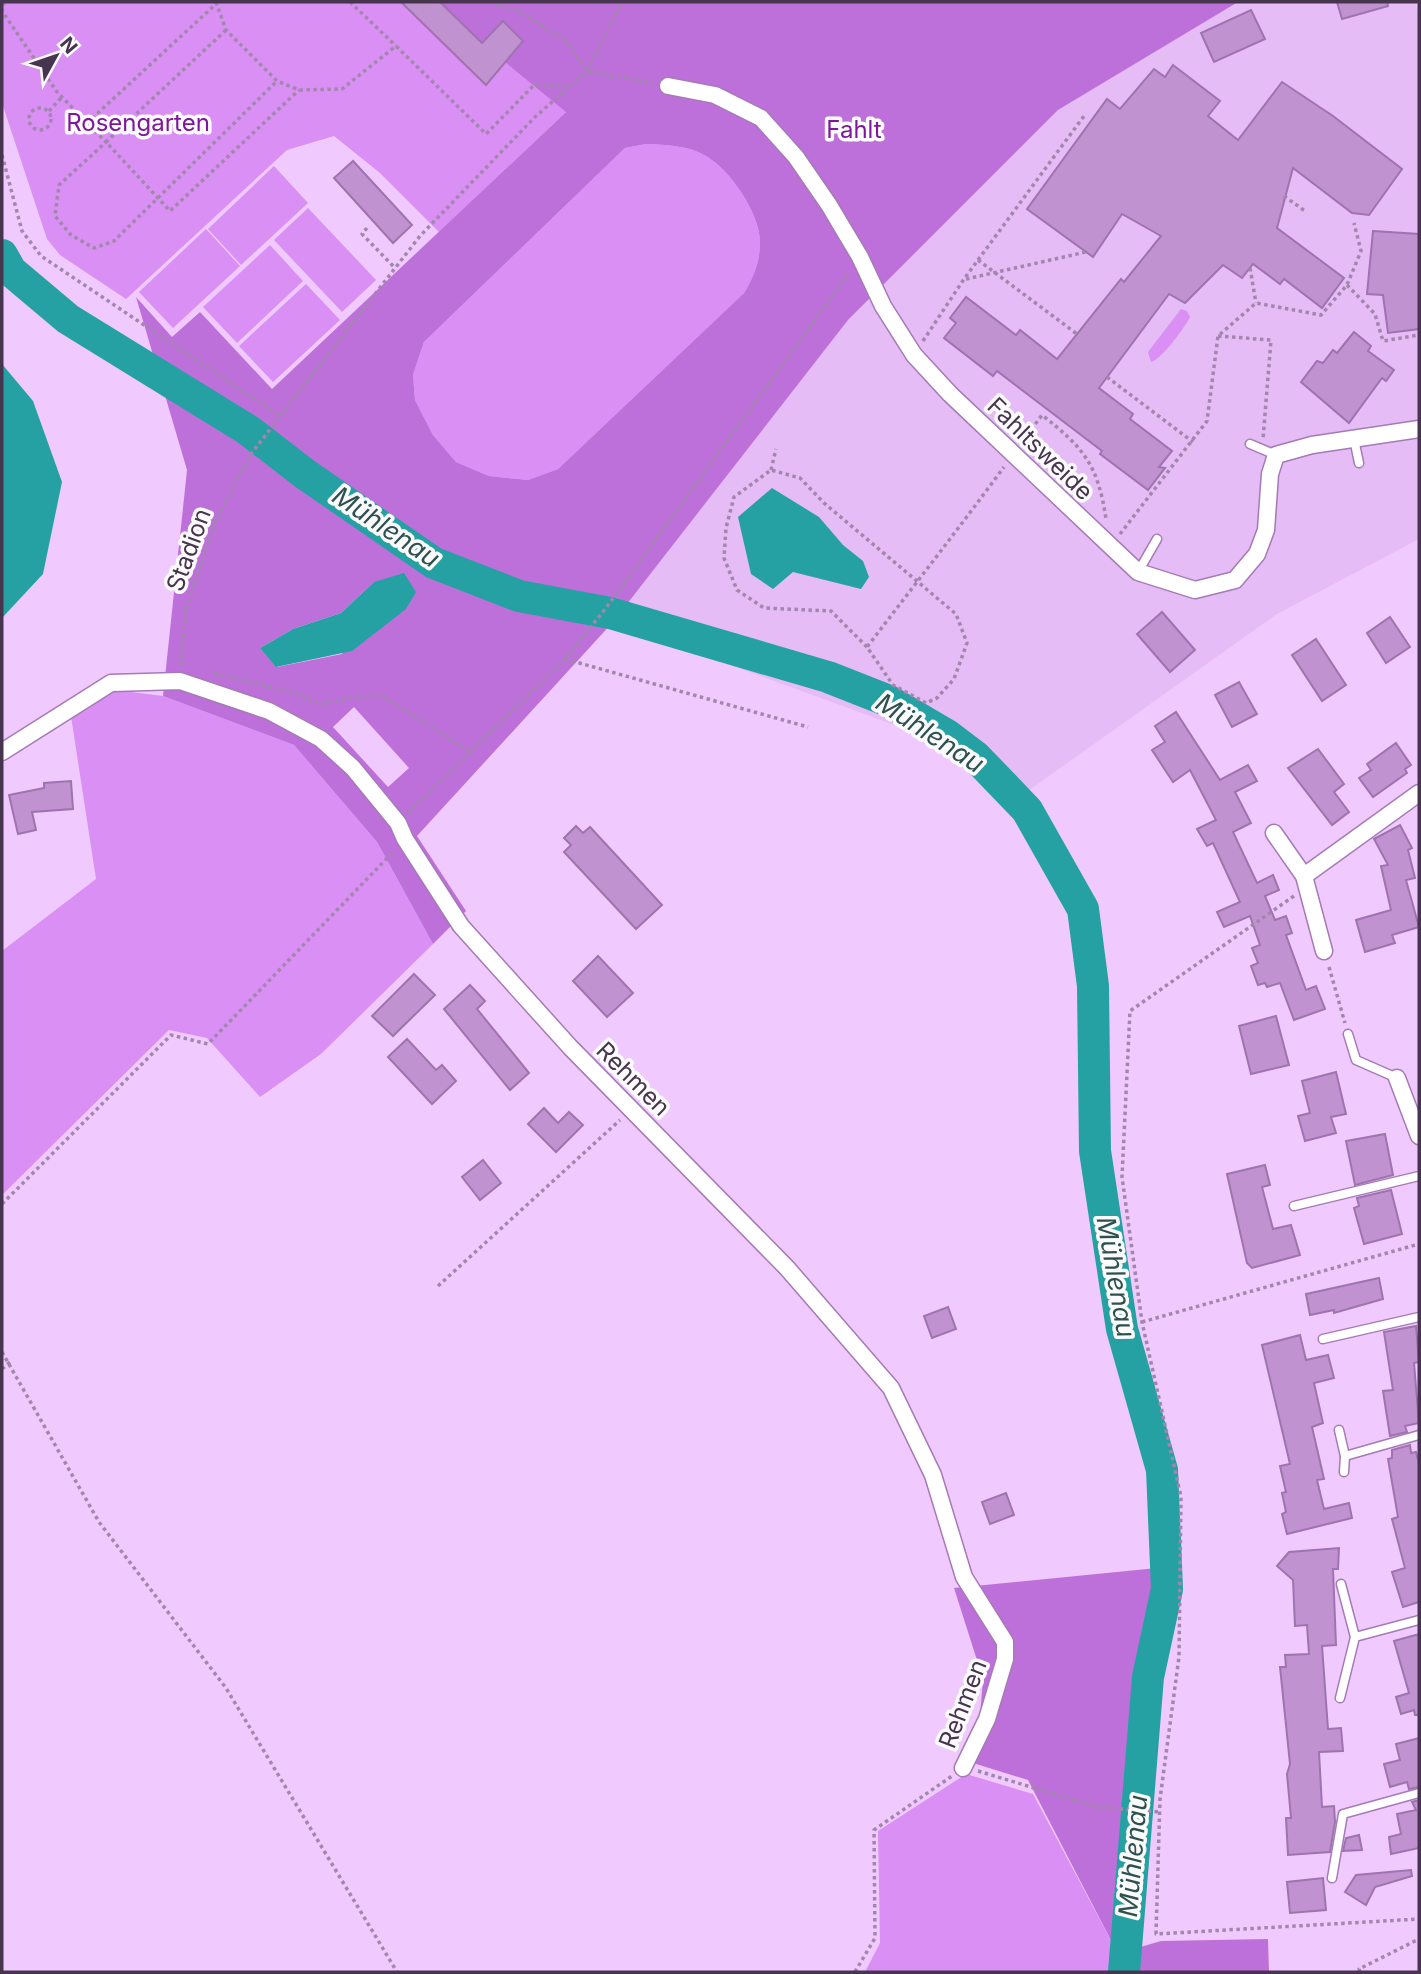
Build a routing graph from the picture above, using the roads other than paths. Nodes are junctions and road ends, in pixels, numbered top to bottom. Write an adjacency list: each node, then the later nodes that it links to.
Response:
1 (668, 86): 8 (street, Fahltsweide)
2 (1419, 429): 3 (street)
3 (1354, 438): 5 (street); 6 (lane)
4 (1250, 444): 5 (lane)
5 (1268, 452): 8 (street, Fahltsweide)
6 (1359, 463)
7 (1157, 539): 8 (lane)
8 (1138, 572)
9 (2, 752): 29 (street, Rehmen)
10 (1419, 793): 12 (street)
11 (1274, 833): 12 (street)
12 (1305, 881): 13 (street)
13 (1324, 951)
14 (1348, 1034): 15 (lane)
15 (1397, 1078): 16 (street)
16 (1419, 1136)
17 (1419, 1176): 18 (lane)
18 (1293, 1206)
19 (1419, 1317): 20 (lane)
20 (1323, 1339)
21 (1339, 1430): 23 (lane)
22 (1419, 1435): 23 (lane)
23 (1345, 1456): 24 (lane)
24 (1344, 1472)
25 (1341, 1584): 27 (lane)
26 (1419, 1620): 27 (lane)
27 (1355, 1637): 28 (lane)
28 (1340, 1698)
29 (963, 1768)
30 (1419, 1793): 31 (lane)
31 (1332, 1878)

